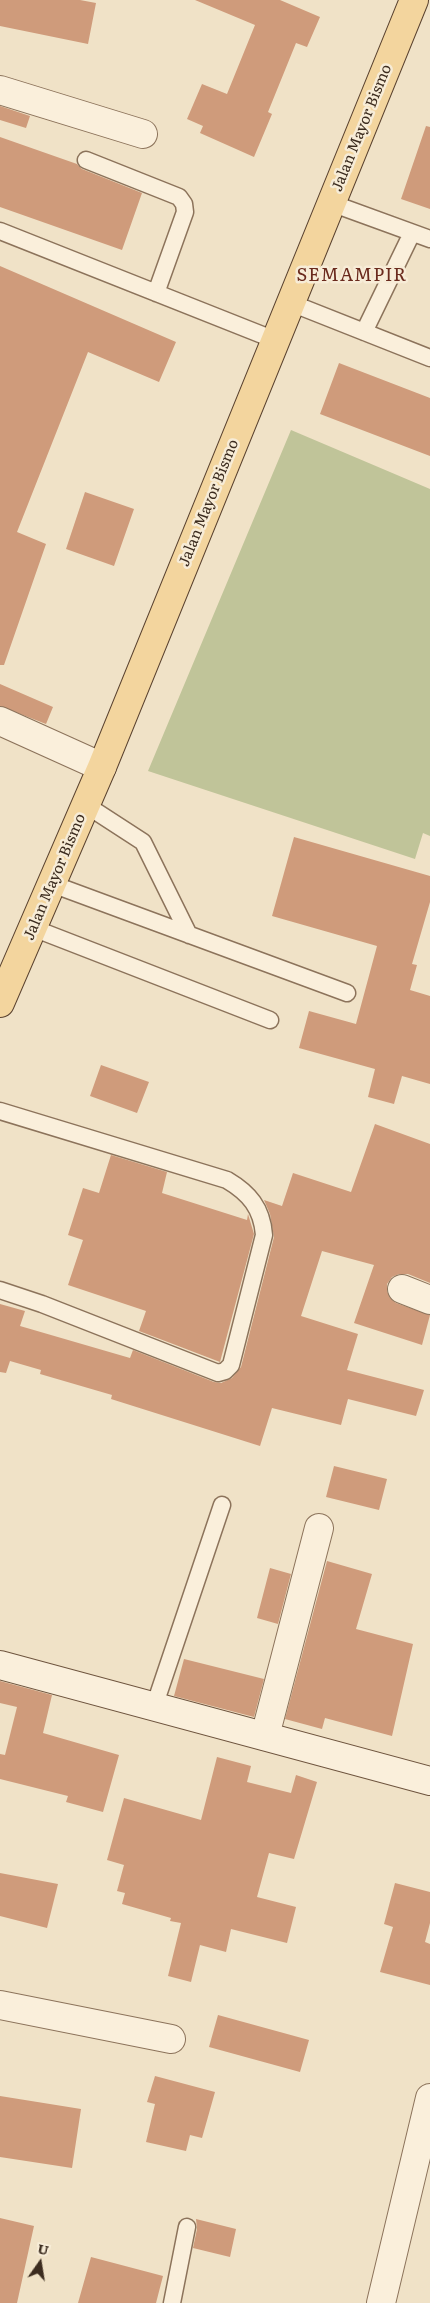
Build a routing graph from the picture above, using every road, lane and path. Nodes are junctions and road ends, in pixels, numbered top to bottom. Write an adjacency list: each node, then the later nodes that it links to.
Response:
1 (414, 0): 5 (main road, Jalan Mayor Bismo)
2 (0, 90): 3 (street)
3 (143, 134)
4 (86, 160): 9 (lane)
5 (331, 203): 7 (lane); 10 (main road, Jalan Mayor Bismo)
6 (0, 230): 9 (lane)
7 (412, 233): 8 (lane); 11 (lane)
8 (430, 239)
9 (156, 293): 12 (lane)
10 (291, 303): 11 (lane); 12 (main road, Jalan Mayor Bismo)
11 (364, 332): 13 (lane)
12 (275, 340): 15 (main road, Jalan Mayor Bismo)
13 (430, 358)
14 (0, 721): 15 (street)
15 (102, 767): 16 (main road, Jalan Mayor Bismo)
16 (86, 805): 17 (main road, Jalan Mayor Bismo); 19 (lane)
17 (52, 884): 18 (main road, Jalan Mayor Bismo); 19 (lane)
18 (33, 928): 21 (main road, Jalan Mayor Bismo); 22 (lane)
19 (190, 935): 20 (lane)
20 (347, 993)
21 (0, 1003)
22 (270, 1020)
23 (0, 1111): 25 (lane)
24 (402, 1289): 26 (street)
25 (0, 1290)
26 (430, 1300)
27 (222, 1505): 30 (lane)
28 (320, 1528): 31 (street)
29 (0, 1665): 30 (street)
30 (154, 1706): 31 (street)
31 (265, 1736): 32 (street)
32 (430, 1782)
33 (0, 2005): 34 (street)
34 (171, 2039)
35 (430, 2098): 38 (street)
36 (187, 2227): 37 (lane)
37 (172, 2303)
38 (382, 2303)

